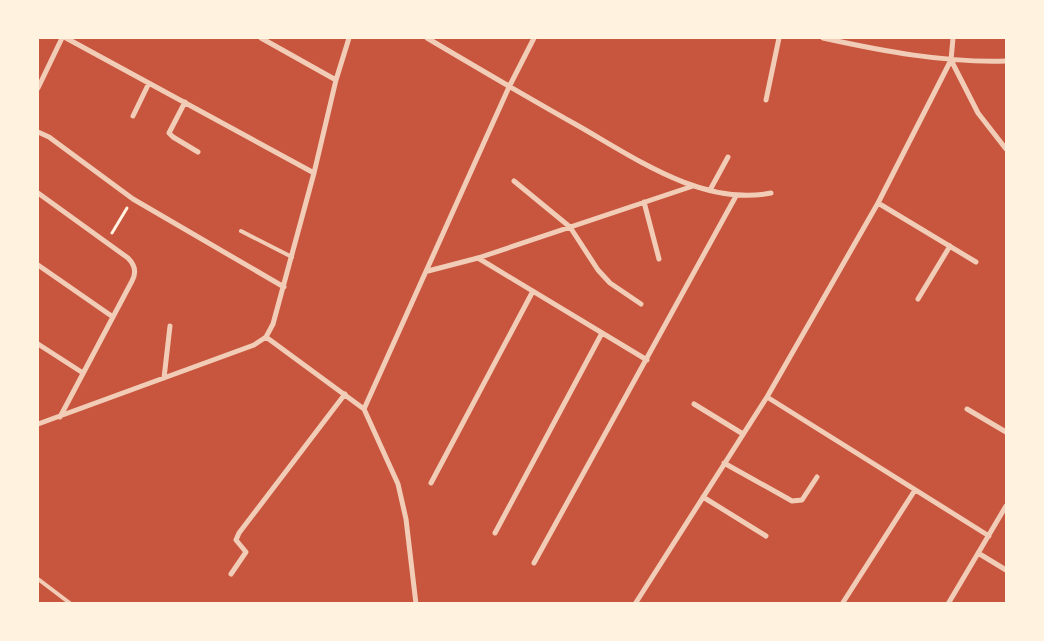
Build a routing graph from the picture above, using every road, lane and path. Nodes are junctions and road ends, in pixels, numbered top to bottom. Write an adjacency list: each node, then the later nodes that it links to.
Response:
1 (64, 38): 12 (street); 14 (street)
2 (261, 38): 11 (street)
3 (349, 38): 11 (street)
4 (427, 38): 13 (street)
5 (534, 38): 13 (street)
6 (778, 38): 15 (street)
7 (823, 38): 9 (street)
8 (953, 38): 9 (street)
9 (951, 60): 10 (street); 19 (street); 31 (street)
10 (1006, 61)
11 (336, 80): 22 (street)
12 (149, 83): 16 (street); 17 (street)
13 (509, 87): 24 (street); 41 (street)
14 (38, 88)
15 (766, 100)
16 (185, 102): 20 (street); 22 (street)
17 (132, 116)
18 (38, 132): 29 (street)
19 (1006, 149)
20 (198, 152)
21 (728, 157): 25 (street)
22 (314, 173): 36 (street)
23 (514, 181): 32 (street)
24 (693, 186): 25 (street); 30 (street)
25 (710, 190): 28 (street)
26 (38, 193): 34 (street)
27 (771, 193): 28 (street)
28 (736, 196): 51 (street)
29 (133, 199): 34 (path); 42 (street)
30 (644, 202): 32 (street); 38 (street)
31 (878, 204): 35 (street); 55 (street)
32 (570, 227): 37 (street); 45 (street)
33 (241, 231): 36 (lane)
34 (106, 242): 46 (street)
35 (950, 246): 39 (street); 44 (street)
36 (292, 257): 42 (street)
37 (478, 258): 41 (street); 43 (street)
38 (659, 259)
39 (976, 262)
40 (38, 265): 46 (street)
41 (428, 271): 58 (street)
42 (284, 287): 49 (street)
43 (533, 291): 48 (street); 65 (street)
44 (918, 299)
45 (641, 304)
46 (113, 317): 52 (street)
47 (170, 326): 53 (street)
48 (602, 332): 51 (street); 69 (street)
49 (266, 337): 53 (street); 54 (street)
50 (38, 344): 52 (street)
51 (647, 360): 73 (street)
52 (83, 373): 59 (street)
53 (164, 378): 59 (street)
54 (345, 394): 58 (street); 75 (street)
55 (767, 397): 62 (street); 66 (street)
56 (694, 404): 62 (street)
57 (967, 409): 61 (street)
58 (364, 410): 78 (street)
59 (60, 417): 60 (street)
60 (38, 424)
61 (1006, 432)
62 (743, 434): 63 (street)
63 (724, 463): 64 (street); 67 (street)
64 (817, 477)
65 (431, 483)
66 (915, 490): 71 (street); 80 (street)
67 (702, 497): 70 (street); 79 (street)
68 (1006, 506): 71 (street)
69 (495, 533)
70 (766, 536)
71 (989, 536): 72 (street)
72 (978, 553): 74 (street); 81 (street)
73 (534, 563)
74 (1006, 570)
75 (231, 574)
76 (38, 579): 77 (lane)
77 (71, 604)
78 (416, 604)
79 (635, 604)
80 (842, 604)
81 (948, 604)

